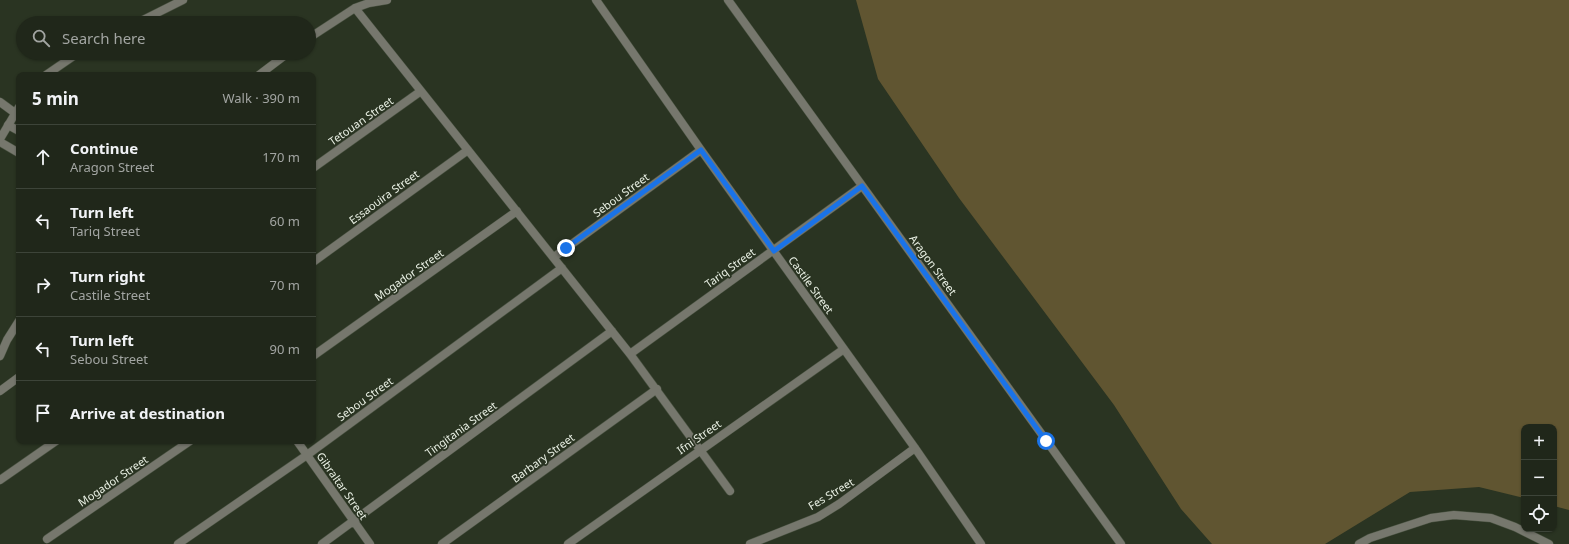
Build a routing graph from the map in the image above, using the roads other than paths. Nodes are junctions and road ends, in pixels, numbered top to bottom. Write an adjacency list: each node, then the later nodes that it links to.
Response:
1 (184, 0): 6 (street)
2 (387, 0): 5 (street)
3 (596, 0): 21 (street, Castile Street)
4 (728, 0): 24 (street, Aragon Street)
5 (355, 8): 7 (street); 12 (street)
6 (151, 16)
7 (316, 33)
8 (68, 60): 10 (street)
9 (279, 60): 11 (street)
10 (50, 72)
11 (263, 72)
12 (421, 91): 20 (street); 23 (street, Tetouan Street)
13 (0, 102): 14 (street)
14 (16, 110)
15 (16, 112): 16 (street)
16 (8, 125): 17 (street); 18 (street)
17 (16, 129)
18 (0, 139)
19 (0, 142): 22 (street)
20 (468, 150): 25 (street); 28 (street, Essaouira Street)
21 (701, 150): 26 (street, Castile Street); 27 (street, Sebou Street)
22 (16, 151)
23 (316, 166)
24 (862, 186): 26 (street, Tariq Street); 50 (street, Aragon Street)
25 (517, 212): 27 (street); 33 (street, Mogador Street)
26 (774, 251): 32 (street, Castile Street); 34 (street, Tariq Street)
27 (554, 258): 29 (street)
28 (316, 260)
29 (562, 268): 31 (street); 44 (street, Sebou Street)
30 (16, 326): 35 (street)
31 (612, 331): 34 (street); 47 (street, Tingitania Street)
32 (844, 349): 42 (street, Castile Street); 43 (street, Ifni Street)
33 (316, 354)
34 (630, 354): 37 (street)
35 (0, 356)
36 (16, 379): 38 (street)
37 (657, 389): 43 (street); 54 (street, Barbary Street)
38 (0, 391)
39 (52, 444): 45 (street)
40 (186, 444): 48 (street, Mogador Street)
41 (299, 444): 44 (street, Gibraltar Street)
42 (914, 448): 49 (street, Castile Street); 56 (street, Fes Street)
43 (700, 449): 46 (street); 55 (street, Ifni Street)
44 (307, 455): 47 (street, Gibraltar Street); 51 (street, Sebou Street)
45 (0, 480)
46 (730, 491)
47 (354, 521): 52 (street, Tingitania Street); 53 (street, Gibraltar Street)
48 (47, 539)
49 (978, 543)
50 (1120, 543)
51 (178, 544)
52 (322, 544)
53 (370, 544)
54 (442, 544)
55 (568, 544)
56 (750, 544)
57 (1359, 544): 58 (street)
58 (1549, 544)

